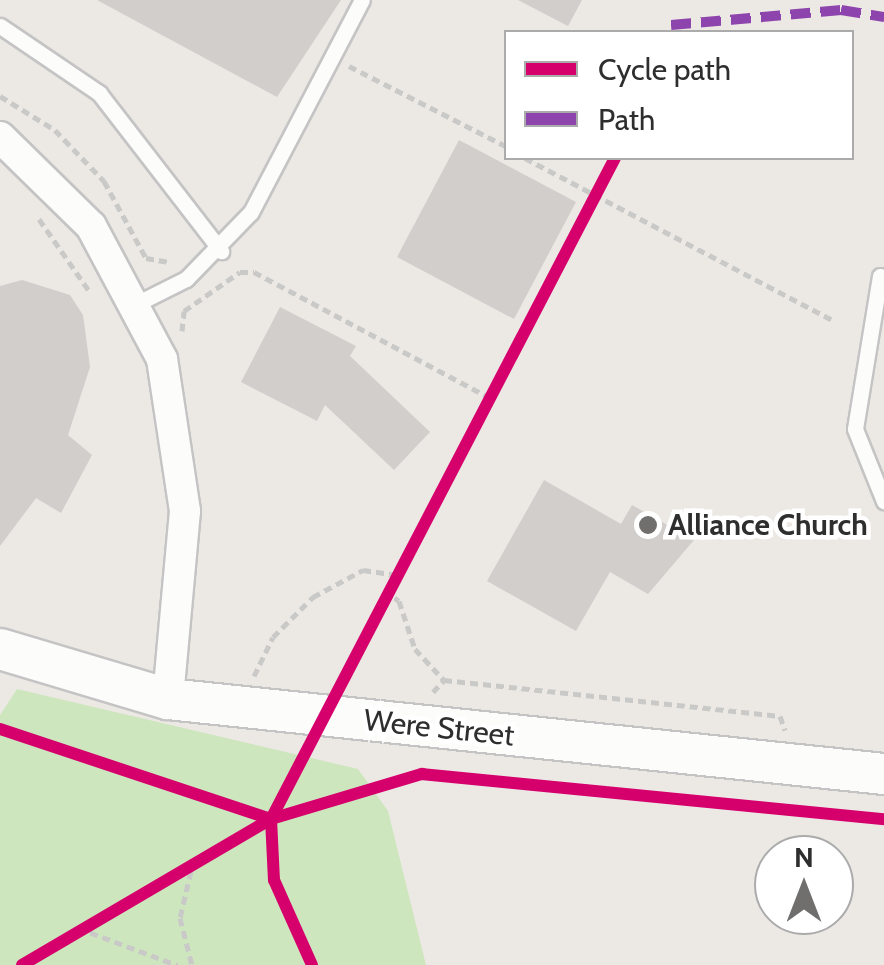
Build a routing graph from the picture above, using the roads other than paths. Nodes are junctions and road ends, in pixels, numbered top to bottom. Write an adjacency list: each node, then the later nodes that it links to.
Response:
1 (362, 0): 4 (lane)
2 (0, 26): 4 (lane)
3 (0, 137): 6 (street)
4 (221, 251): 6 (lane)
5 (880, 276): 7 (lane)
6 (138, 303): 9 (street)
7 (884, 501)
8 (0, 649): 9 (street, Were Street)
9 (168, 699): 10 (street, Were Street)
10 (884, 774)

